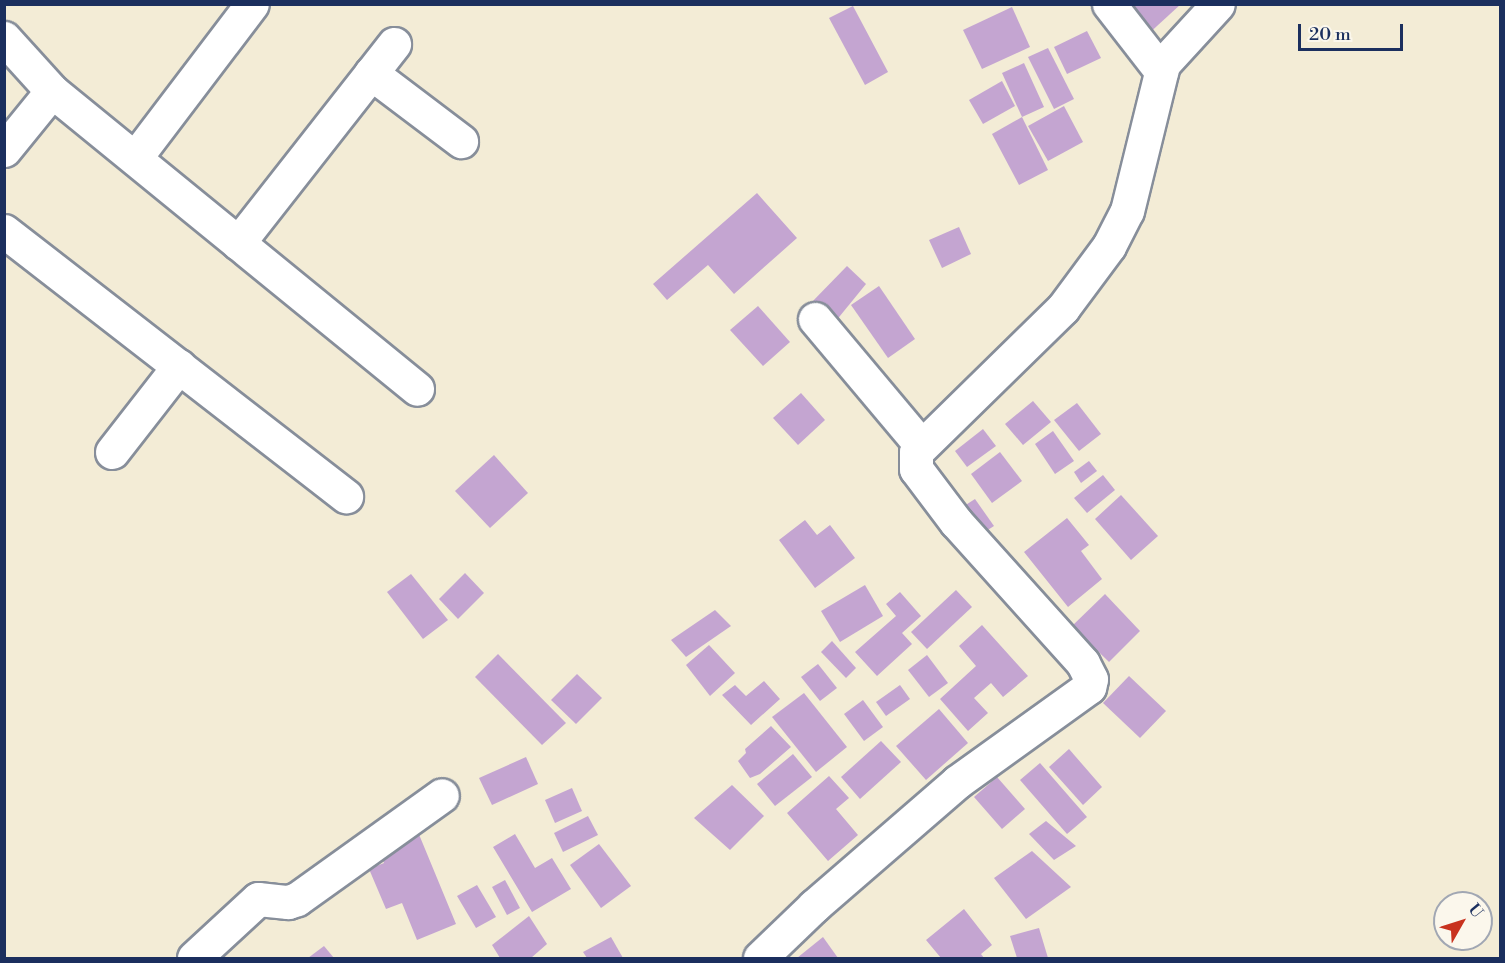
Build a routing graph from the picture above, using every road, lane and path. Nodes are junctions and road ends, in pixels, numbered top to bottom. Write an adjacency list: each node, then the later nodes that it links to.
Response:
1 (252, 4): 11 (street)
2 (1109, 4): 6 (street)
3 (1218, 4): 6 (street)
4 (4, 38): 8 (street)
5 (394, 44): 7 (street)
6 (1161, 71): 17 (street)
7 (371, 73): 9 (street); 13 (street)
8 (52, 91): 10 (street); 11 (street)
9 (461, 141)
10 (4, 150)
11 (135, 158): 13 (street)
12 (4, 231): 15 (street)
13 (238, 243): 16 (street)
14 (815, 319): 17 (street)
15 (179, 366): 18 (street); 19 (street)
16 (417, 389)
17 (920, 444): 22 (street)
18 (112, 452)
19 (346, 496)
20 (442, 795): 21 (street)
21 (194, 958)
22 (760, 958)

